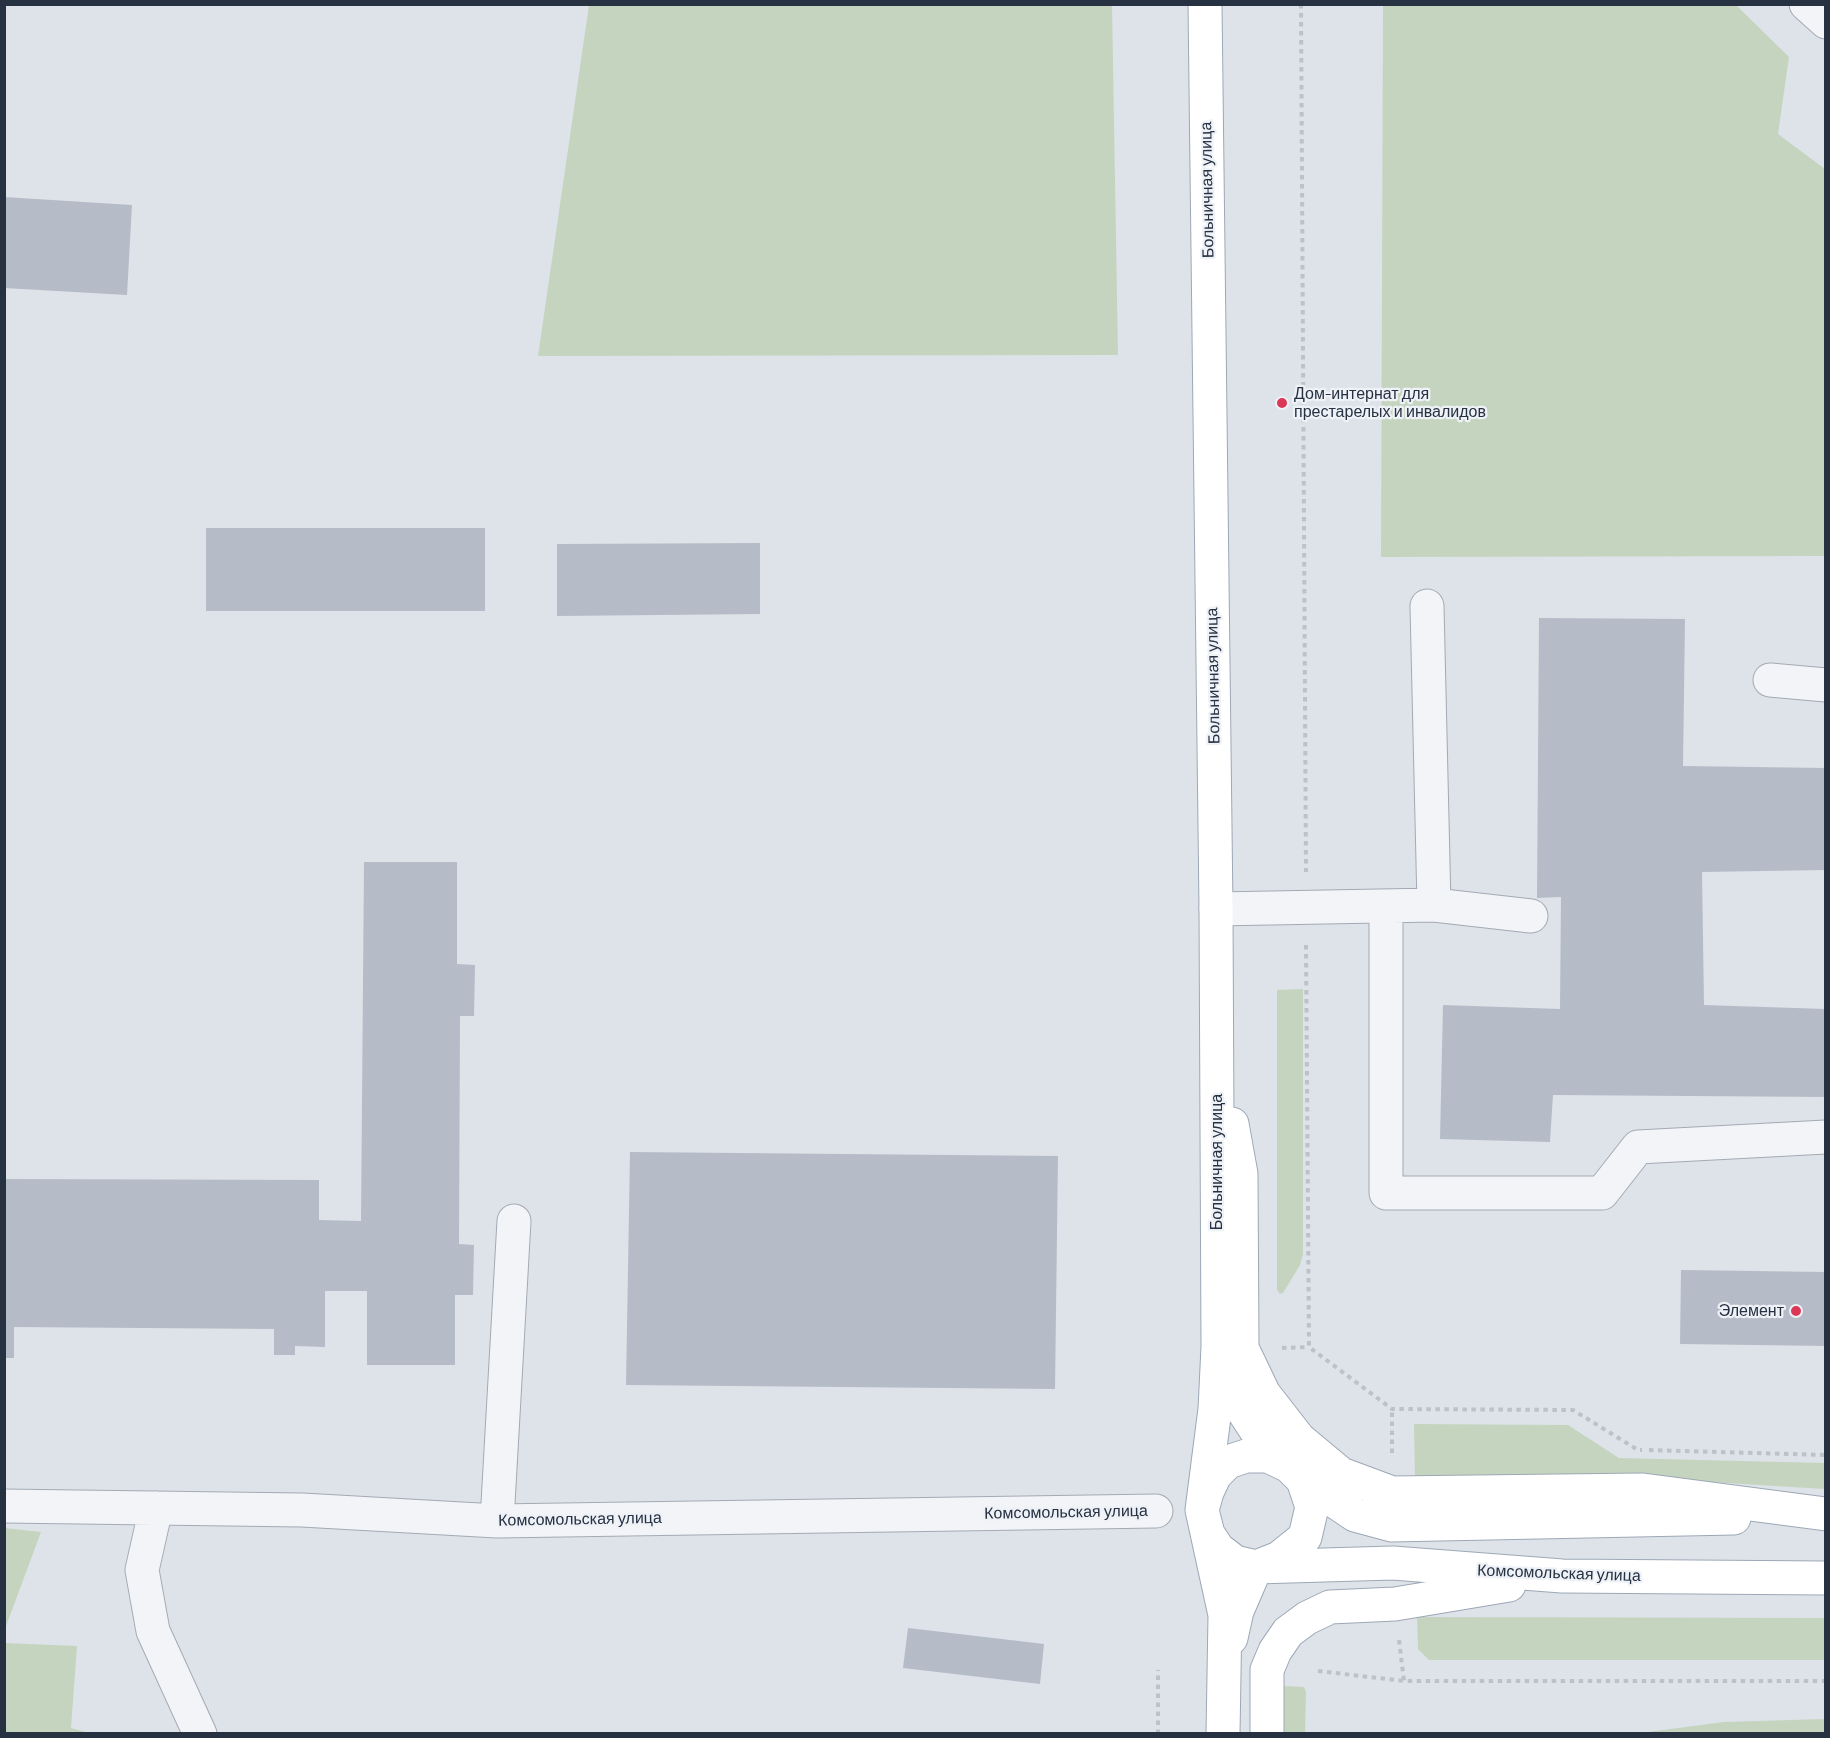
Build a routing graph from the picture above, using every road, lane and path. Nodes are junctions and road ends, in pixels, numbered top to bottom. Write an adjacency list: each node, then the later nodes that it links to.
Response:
1 (1205, 4): 11 (main road, Больничная улица)
2 (1301, 4): 10 (path)
3 (1806, 4): 4 (lane)
4 (1826, 22)
5 (1427, 606): 8 (lane)
6 (1770, 680): 7 (lane)
7 (1826, 685)
8 (1434, 905): 9 (lane); 12 (lane)
9 (1386, 906): 10 (lane); 14 (lane)
10 (1306, 907): 11 (lane); 17 (path)
11 (1216, 909): 13 (main road, Больничная улица)
12 (1531, 916)
13 (1216, 1041): 16 (main road, Больничная улица); 27 (main road)
14 (1826, 1137)
15 (514, 1221): 28 (lane)
16 (1218, 1347): 22 (main road, Больничная улица); 25 (main road, Больничная улица)
17 (1309, 1347): 18 (path); 19 (path)
18 (1277, 1348)
19 (1392, 1409): 20 (path); 21 (path)
20 (1826, 1455)
21 (1392, 1464)
22 (1296, 1473): 25 (main road); 27 (main road); 29 (main road, Больничная улица)
23 (4, 1506): 24 (lane, Комсомольская улица)
24 (156, 1508): 28 (lane, Комсомольская улица); 38 (lane)
25 (1202, 1510): 29 (main road, Больничная улица); 34 (main road, Больничная улица)
26 (1156, 1511): 28 (lane, Комсомольская улица)
27 (1826, 1515)
28 (497, 1521)
29 (1256, 1567): 30 (main road, Комсомольская улица); 34 (main road, Больничная улица)
30 (1562, 1576): 31 (main road, Комсомольская улица); 32 (main road)
31 (1826, 1578)
32 (1395, 1604): 36 (path); 41 (main road)
33 (1158, 1670): 39 (path)
34 (1224, 1670): 40 (main road, Больничная улица)
35 (1318, 1671): 36 (path)
36 (1404, 1681): 37 (path)
37 (1826, 1681)
38 (200, 1734)
39 (1158, 1734)
40 (1223, 1734)
41 (1267, 1734)

